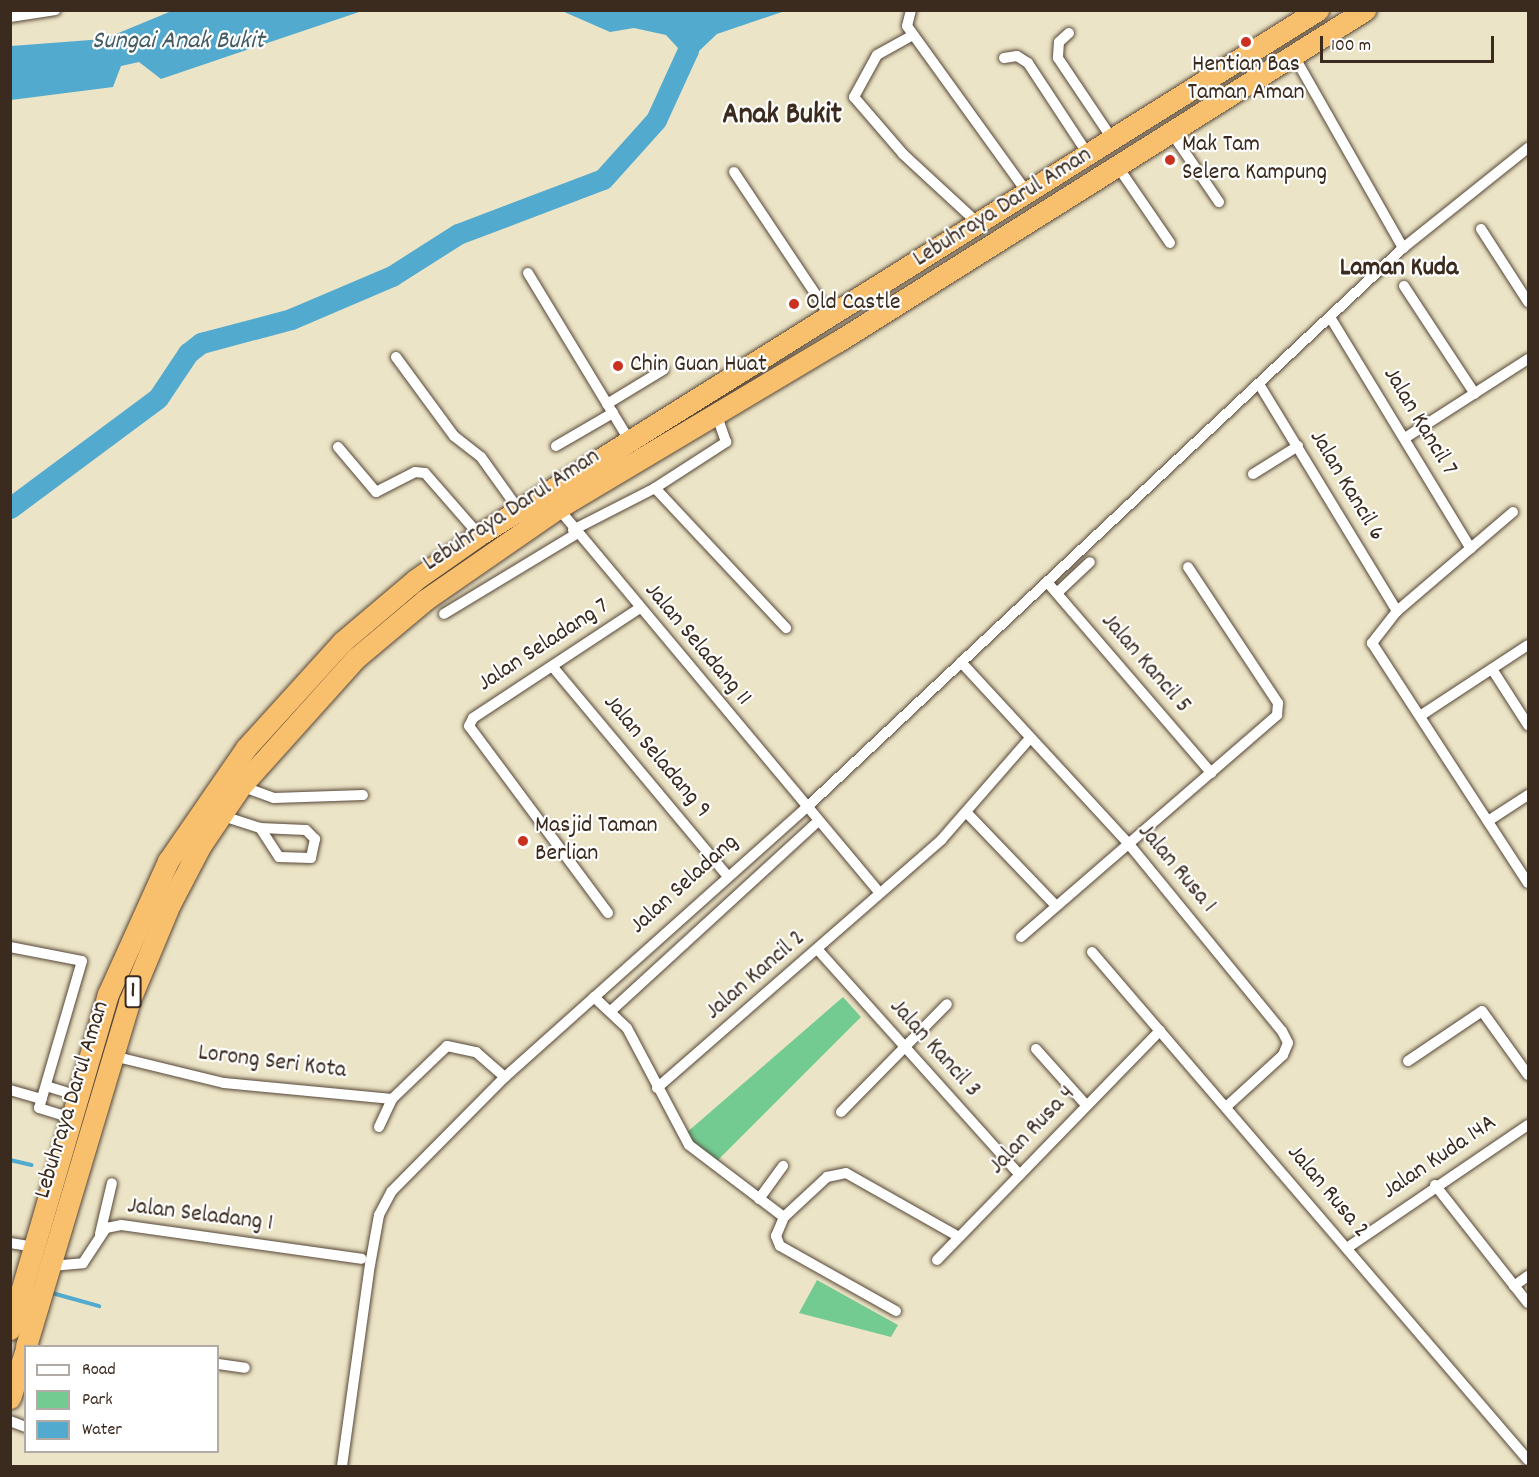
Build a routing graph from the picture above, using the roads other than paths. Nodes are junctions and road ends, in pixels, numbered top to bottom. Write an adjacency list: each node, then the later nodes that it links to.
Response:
1 (55, 10): 5 (street)
2 (911, 10): 7 (street)
3 (1318, 10): 11 (highway, Lebuhraya Darul Aman / 1)
4 (1365, 10): 8 (highway, Lebuhraya Darul Aman / 1)
5 (10, 17)
6 (1069, 33): 11 (street)
7 (913, 35): 16 (street); 18 (street)
8 (1294, 56): 10 (highway, Lebuhraya Darul Aman / 1); 21 (street)
9 (1004, 58): 13 (street)
10 (1171, 132): 14 (highway, Lebuhraya Darul Aman / 1); 17 (street)
11 (1113, 141): 13 (highway, Lebuhraya Darul Aman / 1)
12 (1528, 148): 21 (street, Jalan Seladang)
13 (1089, 156): 16 (highway, Lebuhraya Darul Aman / 1)
14 (1118, 166): 20 (street); 33 (highway, Lebuhraya Darul Aman / 1)
15 (734, 172): 25 (street)
16 (1028, 195): 18 (highway, Lebuhraya Darul Aman / 1)
17 (1219, 202)
18 (980, 225): 25 (highway, Lebuhraya Darul Aman / 1)
19 (1481, 230): 24 (street)
20 (1170, 243)
21 (1403, 248): 26 (street, Jalan Seladang)
22 (528, 273): 32 (street)
23 (1404, 286): 31 (street)
24 (1528, 302)
25 (831, 316): 35 (highway, Lebuhraya Darul Aman / 1)
26 (1330, 317): 30 (street, Jalan Seladang); 34 (street, Jalan Kancil 7)
27 (396, 357): 42 (street)
28 (1528, 359): 31 (street)
29 (663, 370): 32 (street)
30 (1259, 384): 37 (street, Jalan Kancil 6); 49 (street, Jalan Seladang)
31 (1475, 394): 34 (street)
32 (610, 408): 35 (street); 36 (street)
33 (717, 416): 40 (street); 41 (highway, Lebuhraya Darul Aman / 1)
34 (1405, 438): 46 (street, Jalan Kancil 7)
35 (629, 440): 42 (highway, Lebuhraya Darul Aman / 1)
36 (556, 446)
37 (1298, 446): 39 (street); 52 (street, Jalan Kancil 6)
38 (338, 447): 45 (street)
39 (1252, 474)
40 (655, 488): 44 (street); 54 (street)
41 (558, 508): 44 (street, Jalan Seladang 11); 63 (highway, Lebuhraya Darul Aman / 1)
42 (519, 510): 45 (highway, Lebuhraya Darul Aman / 1)
43 (1513, 512): 46 (street)
44 (575, 532): 51 (street, Jalan Seladang 11); 53 (street)
45 (479, 536): 95 (highway, Lebuhraya Darul Aman / 1)
46 (1471, 549): 52 (street)
47 (1090, 562): 50 (street)
48 (1188, 567): 62 (street)
49 (1047, 582): 50 (street, Jalan Kancil 5); 56 (street, Jalan Seladang)
50 (1057, 593): 62 (street, Jalan Kancil 5)
51 (638, 609): 57 (street, Jalan Seladang 7); 66 (street, Jalan Seladang 11)
52 (1397, 611): 59 (street)
53 (444, 614)
54 (786, 628)
55 (1528, 645): 58 (street)
56 (962, 662): 61 (street, Jalan Rusa 1); 66 (street, Jalan Seladang)
57 (552, 666): 73 (street, Jalan Seladang 9); 77 (street, Jalan Seladang 7)
58 (1492, 669): 59 (street); 60 (street)
59 (1420, 716): 70 (street)
60 (1528, 725)
61 (1030, 738): 67 (street, Jalan Kancil 2); 72 (street, Jalan Rusa 1)
62 (1211, 773): 72 (street)
63 (241, 786): 64 (street); 68 (highway, Lebuhraya Darul Aman / 1)
64 (363, 795)
65 (1528, 795): 70 (street)
66 (806, 808): 69 (street); 73 (street, Jalan Seladang)
67 (966, 812): 75 (street, Jalan Kancil 2); 76 (street)
68 (220, 815): 71 (street); 88 (highway, Lebuhraya Darul Aman / 1)
69 (818, 821): 75 (street); 84 (street)
70 (1488, 821): 74 (street)
71 (260, 828): 71 (street)
72 (1128, 843): 76 (street); 99 (street, Jalan Rusa 1)
73 (727, 875): 82 (street, Jalan Seladang)
74 (1528, 883)
75 (879, 892): 80 (street, Jalan Kancil 2)
76 (1056, 906): 78 (street)
77 (608, 913)
78 (1021, 937)
79 (10, 947): 92 (street)
80 (818, 950): 86 (street, Jalan Kancil 3); 93 (street, Jalan Kancil 2)
81 (1092, 952): 85 (street, Jalan Rusa 2)
82 (594, 997): 84 (street); 91 (street, Jalan Seladang)
83 (947, 1004): 86 (street)
84 (612, 1010): 93 (street)
85 (1161, 1031): 98 (street, Jalan Rusa 4); 99 (street, Jalan Rusa 2)
86 (905, 1047): 100 (street); 105 (street, Jalan Kancil 3)
87 (1036, 1049): 98 (street)
88 (113, 1056): 96 (street, Lorong Seri Kota); 117 (highway, Lebuhraya Darul Aman / 1)
89 (1408, 1061): 90 (street)
90 (1528, 1075)
91 (505, 1077): 96 (street); 131 (street, Jalan Seladang)
92 (46, 1086): 95 (street); 97 (street)
93 (657, 1088): 108 (street)
94 (10, 1090): 97 (street)
95 (78, 1096): 101 (highway, Lebuhraya Darul Aman / 1)
96 (392, 1099): 103 (street)
97 (40, 1103): 101 (street)
98 (1087, 1106): 105 (street, Jalan Rusa 4)
99 (1226, 1107): 114 (street, Jalan Rusa 2)
100 (841, 1112)
101 (72, 1118): 113 (highway, Lebuhraya Darul Aman / 1)
102 (1528, 1125): 107 (street, Jalan Kuda 14A)
103 (379, 1127)
104 (783, 1166): 108 (street)
105 (1020, 1175): 111 (street, Jalan Rusa 4)
106 (112, 1183): 110 (street)
107 (1435, 1185): 114 (street, Jalan Kuda 14A); 120 (street)
108 (759, 1199): 109 (street)
109 (784, 1217): 111 (street); 123 (street)
110 (100, 1234): 115 (street, Jalan Seladang 1); 117 (street, Jalan Seladang 1)
111 (959, 1237): 116 (street, Jalan Rusa 4)
112 (10, 1243): 113 (street)
113 (35, 1247): 118 (highway, Lebuhraya Darul Aman / 1)
114 (1347, 1248): 130 (street, Jalan Rusa 2)
115 (362, 1259)
116 (937, 1260)
117 (51, 1266): 125 (highway, Lebuhraya Darul Aman / 1)
118 (28, 1272): 121 (highway); 124 (highway, Lebuhraya Darul Aman / 1)
119 (1528, 1276): 120 (street)
120 (1514, 1286): 122 (street)
121 (10, 1298)
122 (1528, 1303)
123 (896, 1311)
124 (10, 1329)
125 (29, 1345)
126 (24, 1358): 129 (highway, Lebuhraya Darul Aman / 1)
127 (219, 1364): 128 (street)
128 (245, 1368)
129 (10, 1398)
130 (1528, 1460)
131 (342, 1467)

